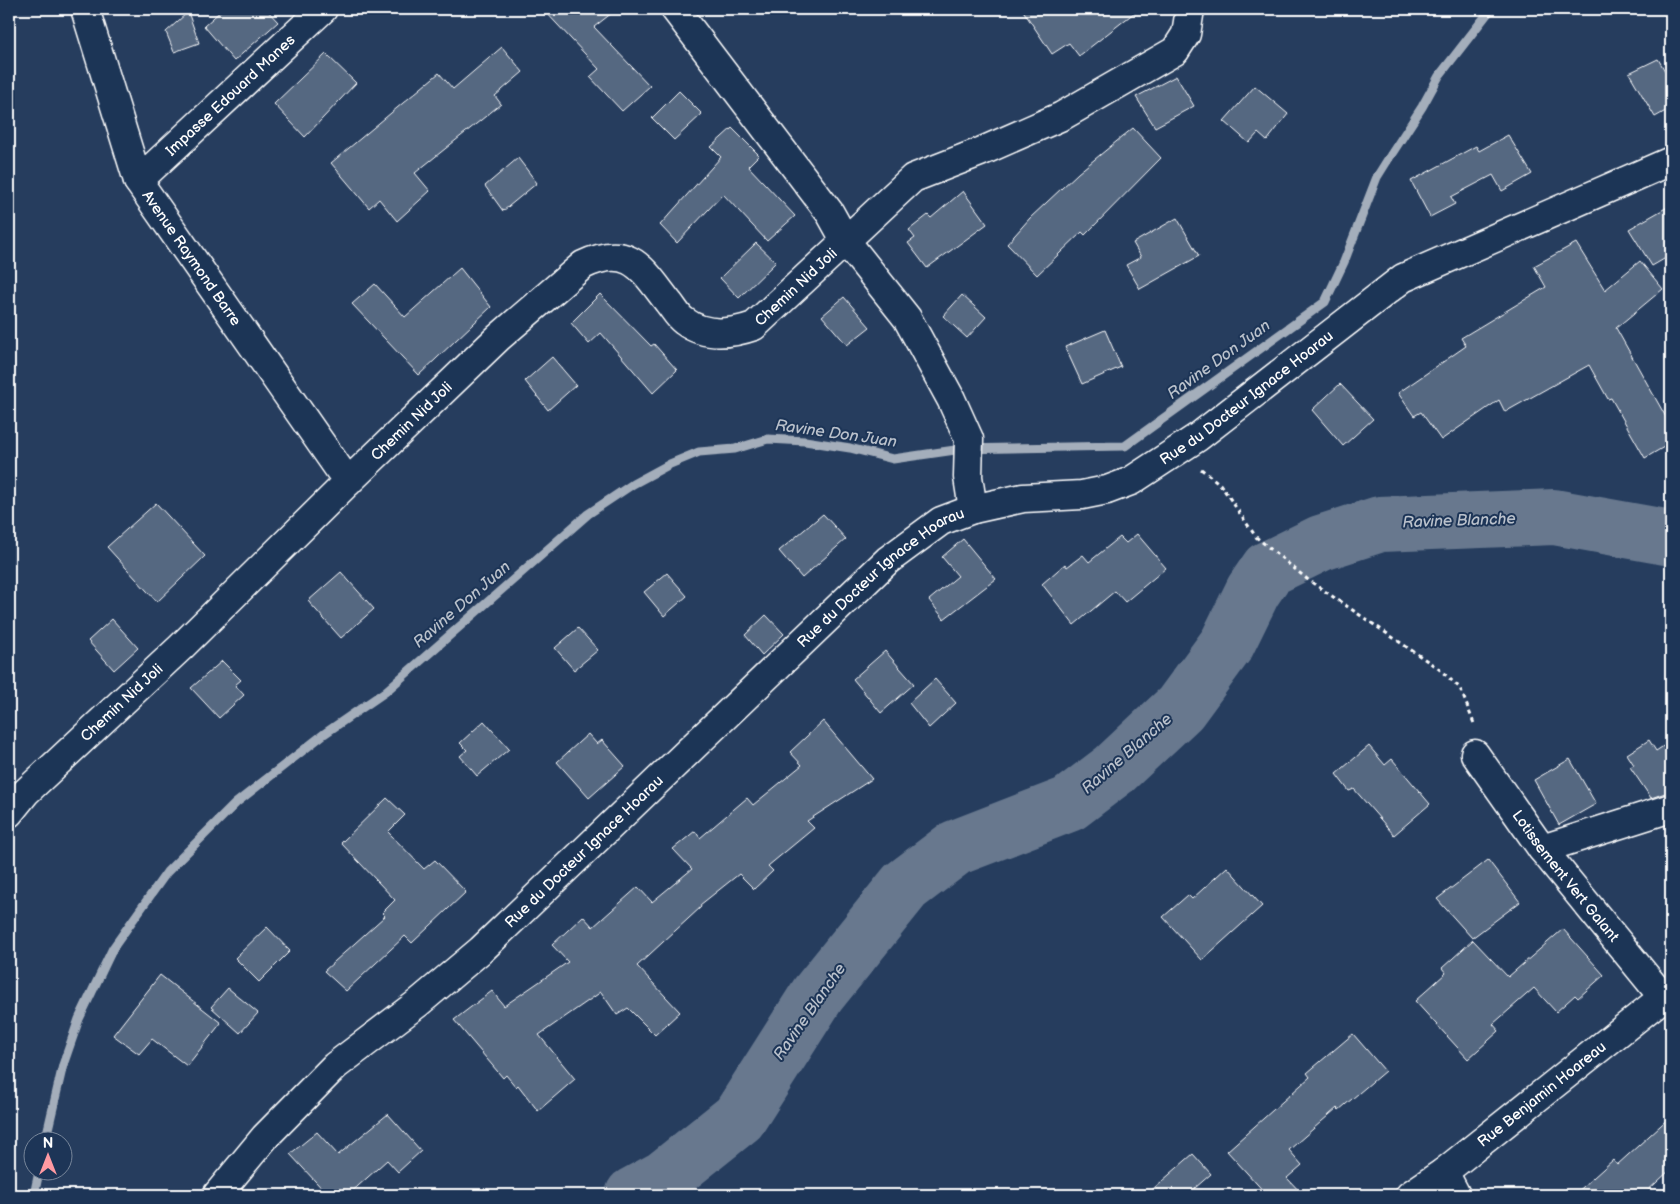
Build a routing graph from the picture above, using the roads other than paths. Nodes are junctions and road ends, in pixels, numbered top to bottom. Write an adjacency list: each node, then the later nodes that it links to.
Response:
1 (85, 9): 6 (street, Avenue Raymond Barre)
2 (323, 9): 6 (street, Impasse Edouard Manes)
3 (675, 9): 7 (street, Chemin Nid Joli)
4 (1190, 9): 7 (street, Chemin Nid Joli)
5 (1671, 161): 9 (street, Rue du Docteur Ignace Hoarau)
6 (138, 181): 8 (street, Avenue Raymond Barre)
7 (845, 240): 8 (street, Chemin Nid Joli); 9 (street, Chemin Nid Joli)
8 (348, 482): 12 (street, Chemin Nid Joli)
9 (974, 509): 16 (street, Rue du Docteur Ignace Hoarau)
10 (1475, 754): 13 (street, Lotissement Vert Galant)
11 (1671, 808): 13 (street)
12 (9, 813)
13 (1542, 849): 14 (street, Lotissement Vert Galant)
14 (1667, 993): 15 (street, Rue Benjamin Hoareau)
15 (1450, 1184): 17 (street, Rue Benjamin Hoareau)
16 (216, 1195)
17 (1410, 1195)

